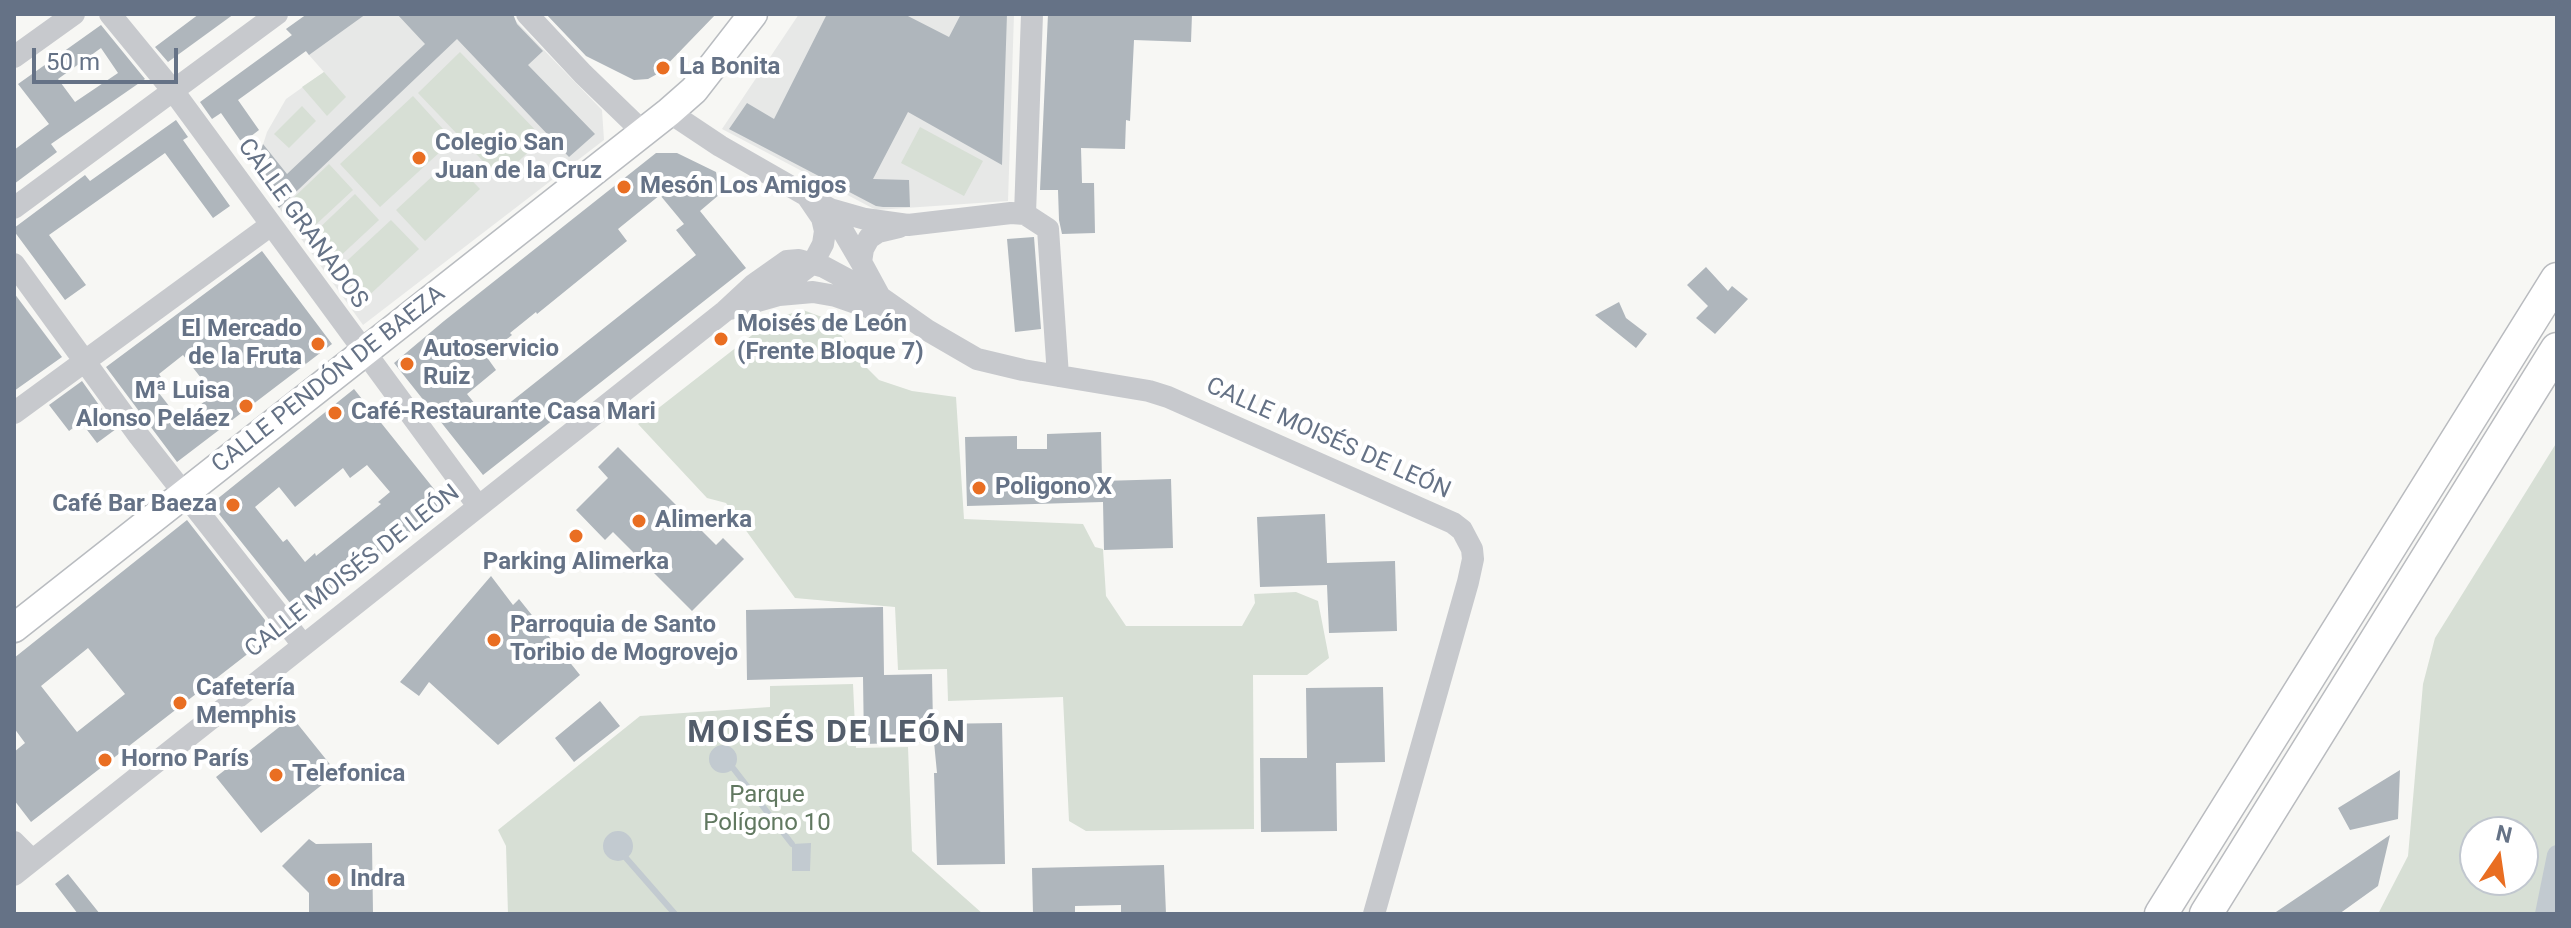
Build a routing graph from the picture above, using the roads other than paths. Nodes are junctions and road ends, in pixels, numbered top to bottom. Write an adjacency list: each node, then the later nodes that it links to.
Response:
1 (74, 14): 7 (street)
2 (110, 14): 8 (street, CALLE GRANADOS)
3 (277, 14): 8 (street)
4 (527, 14): 10 (street)
5 (753, 14): 9 (main road, CALLE PENDÓN DE BAEZA)
6 (1032, 14): 14 (street)
7 (14, 57)
8 (174, 92): 12 (street); 15 (street, CALLE GRANADOS)
9 (669, 112): 10 (main road, CALLE PENDÓN DE BAEZA); 11 (street)
10 (644, 133): 26 (main road, CALLE PENDÓN DE BAEZA)
11 (807, 195): 13 (street); 18 (street)
12 (14, 208)
13 (830, 209): 16 (street); 17 (street, CALLE MOISÉS DE LEÓN)
14 (1025, 214): 16 (street); 28 (street)
15 (271, 225): 26 (street, CALLE GRANADOS); 27 (street)
16 (908, 225): 17 (street)
17 (861, 262): 21 (street, CALLE MOISÉS DE LEÓN)
18 (813, 263): 21 (street, CALLE MOISÉS DE LEÓN); 22 (street, CALLE MOISÉS DE LEÓN); 23 (street, CALLE MOISÉS DE LEÓN)
19 (14, 264): 27 (street)
20 (2557, 279): 38 (highway)
21 (880, 297): 24 (street, CALLE MOISÉS DE LEÓN)
22 (761, 300): 23 (street, CALLE MOISÉS DE LEÓN); 24 (street, CALLE MOISÉS DE LEÓN)
23 (725, 311): 31 (street, CALLE MOISÉS DE LEÓN)
24 (927, 330): 28 (street, CALLE MOISÉS DE LEÓN)
25 (2557, 349): 39 (highway)
26 (365, 351): 30 (main road, CALLE PENDÓN DE BAEZA); 31 (street, CALLE GRANADOS)
27 (83, 361): 29 (street); 30 (street)
28 (1058, 376): 37 (street, CALLE MOISÉS DE LEÓN)
29 (14, 413)
30 (184, 494): 32 (main road, CALLE PENDÓN DE BAEZA); 33 (street)
31 (478, 506): 33 (street, CALLE MOISÉS DE LEÓN)
32 (14, 628)
33 (303, 645): 35 (street, CALLE MOISÉS DE LEÓN)
34 (14, 842): 35 (street)
35 (32, 860): 36 (street, CALLE MOISÉS DE LEÓN)
36 (14, 875)
37 (1374, 914)
38 (2161, 914)
39 (2206, 914)

